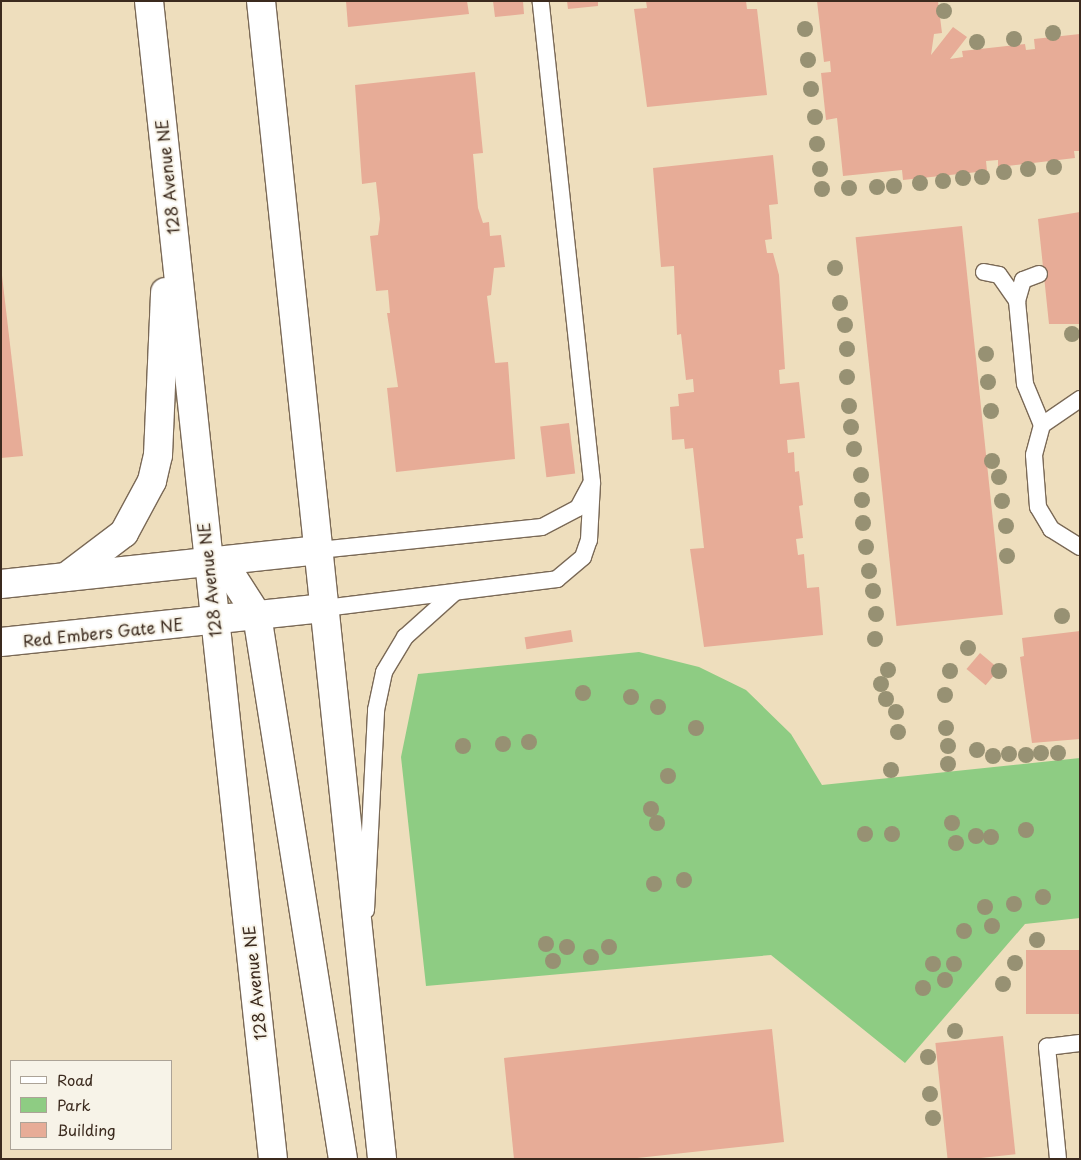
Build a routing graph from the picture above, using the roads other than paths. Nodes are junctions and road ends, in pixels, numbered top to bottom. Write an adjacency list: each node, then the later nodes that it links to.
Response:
1 (149, 1): 4 (main road, 128 Avenue NE)
2 (262, 1): 12 (main road)
3 (541, 1): 10 (lane)
4 (169, 196): 13 (main road, 128 Avenue NE); 14 (main road)
5 (984, 272): 7 (lane)
6 (1039, 274): 7 (lane)
7 (1017, 300): 9 (lane)
8 (1080, 399): 9 (lane)
9 (1042, 425): 11 (lane)
10 (592, 482): 12 (lane); 16 (lane)
11 (1080, 547)
12 (319, 550): 13 (main road); 17 (main road)
13 (207, 561): 14 (main road); 18 (main road); 19 (main road, 128 Avenue NE)
14 (66, 577): 15 (main road)
15 (1, 584)
16 (454, 593): 17 (lane); 21 (lane)
17 (325, 608): 18 (main road, Red Embers Gate NE); 21 (main road)
18 (256, 615): 19 (main road, Red Embers Gate NE); 24 (main road)
19 (214, 621): 20 (main road, Red Embers Gate NE); 23 (main road, 128 Avenue NE)
20 (1, 642)
21 (363, 979): 25 (main road)
22 (1080, 1043): 26 (lane)
23 (273, 1159)
24 (343, 1159)
25 (382, 1159)
26 (1058, 1159)

